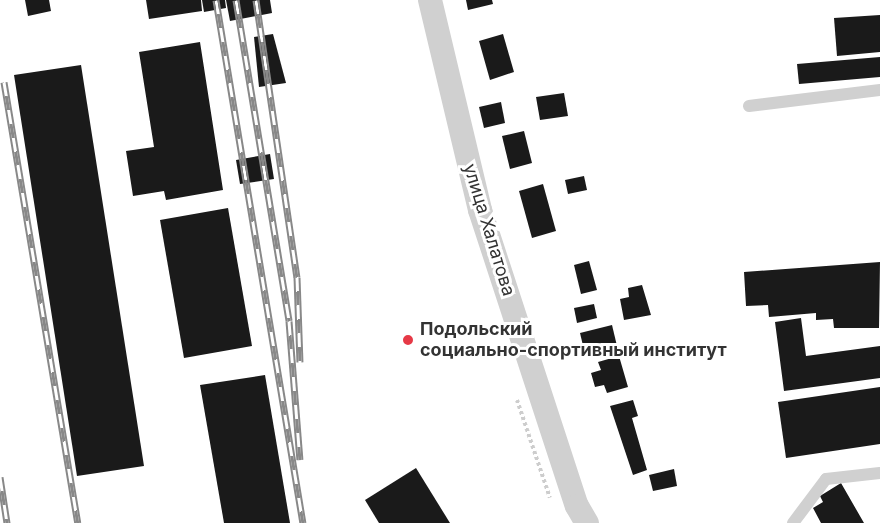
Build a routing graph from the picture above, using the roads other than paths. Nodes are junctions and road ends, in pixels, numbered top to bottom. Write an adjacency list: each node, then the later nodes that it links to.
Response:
1 (430, 0): 5 (street, улица Халатова)
2 (880, 90): 3 (lane)
3 (749, 106)
4 (880, 473): 6 (lane)
5 (587, 523)
6 (793, 523)

